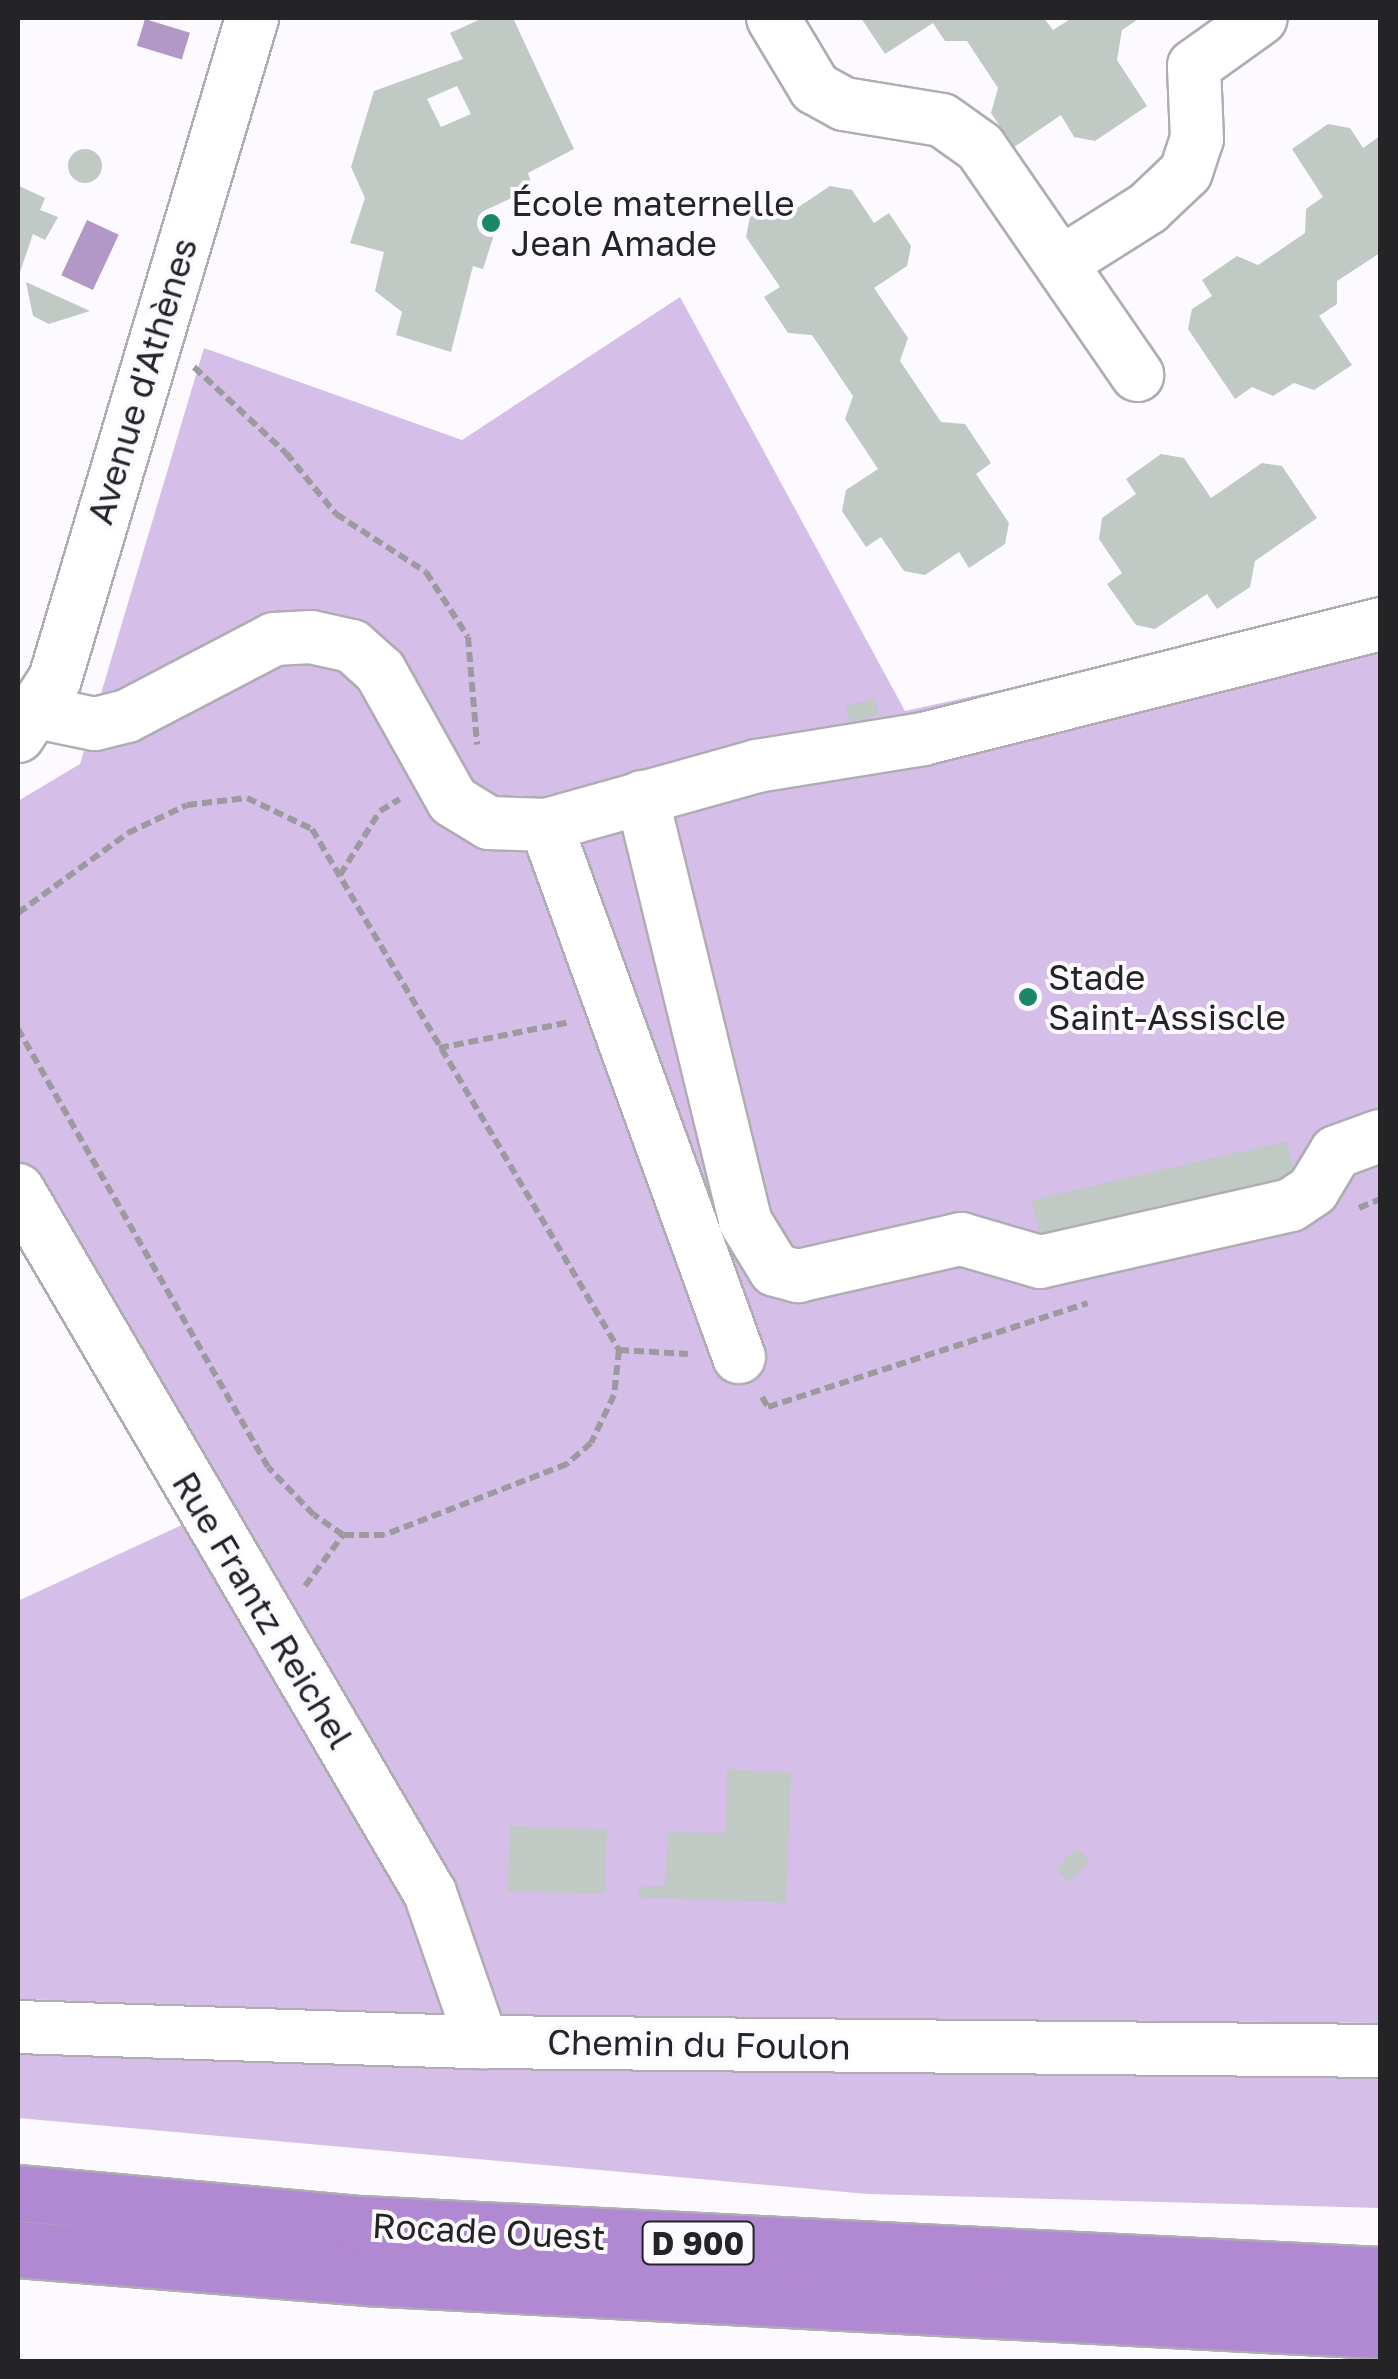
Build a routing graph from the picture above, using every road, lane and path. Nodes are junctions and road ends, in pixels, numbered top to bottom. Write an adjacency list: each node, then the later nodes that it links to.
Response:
1 (252, 18): 5 (street, Avenue d'Athènes)
2 (773, 18): 4 (street)
3 (1262, 18): 4 (street)
4 (1061, 262): 6 (street)
5 (169, 287): 8 (street, Avenue d'Athènes); 9 (path)
6 (1137, 375)
7 (1380, 624): 10 (street)
8 (27, 725): 9 (street)
9 (438, 774): 11 (street); 12 (path)
10 (642, 797): 11 (street); 17 (street)
11 (546, 825): 14 (street)
12 (340, 876): 13 (path); 16 (path)
13 (18, 913)
14 (615, 1016): 16 (path); 23 (street)
15 (18, 1029): 24 (path)
16 (439, 1048): 22 (path)
17 (1380, 1136)
18 (18, 1190): 25 (street, Rue Frantz Reichel)
19 (1380, 1198): 20 (path)
20 (1344, 1214)
21 (1101, 1298): 23 (path)
22 (619, 1350): 23 (path); 24 (path)
23 (739, 1356)
24 (343, 1535): 25 (path)
25 (270, 1621): 27 (street, Rue Frantz Reichel)
26 (18, 2027): 27 (street, Chemin du Foulon)
27 (482, 2042): 28 (street, Chemin du Foulon)
28 (1380, 2051)
29 (18, 2193): 31 (highway, Rocade Ouest / D 900)
30 (18, 2249): 32 (highway, Rocade Ouest / D 900)
31 (1380, 2276)
32 (1380, 2330)

